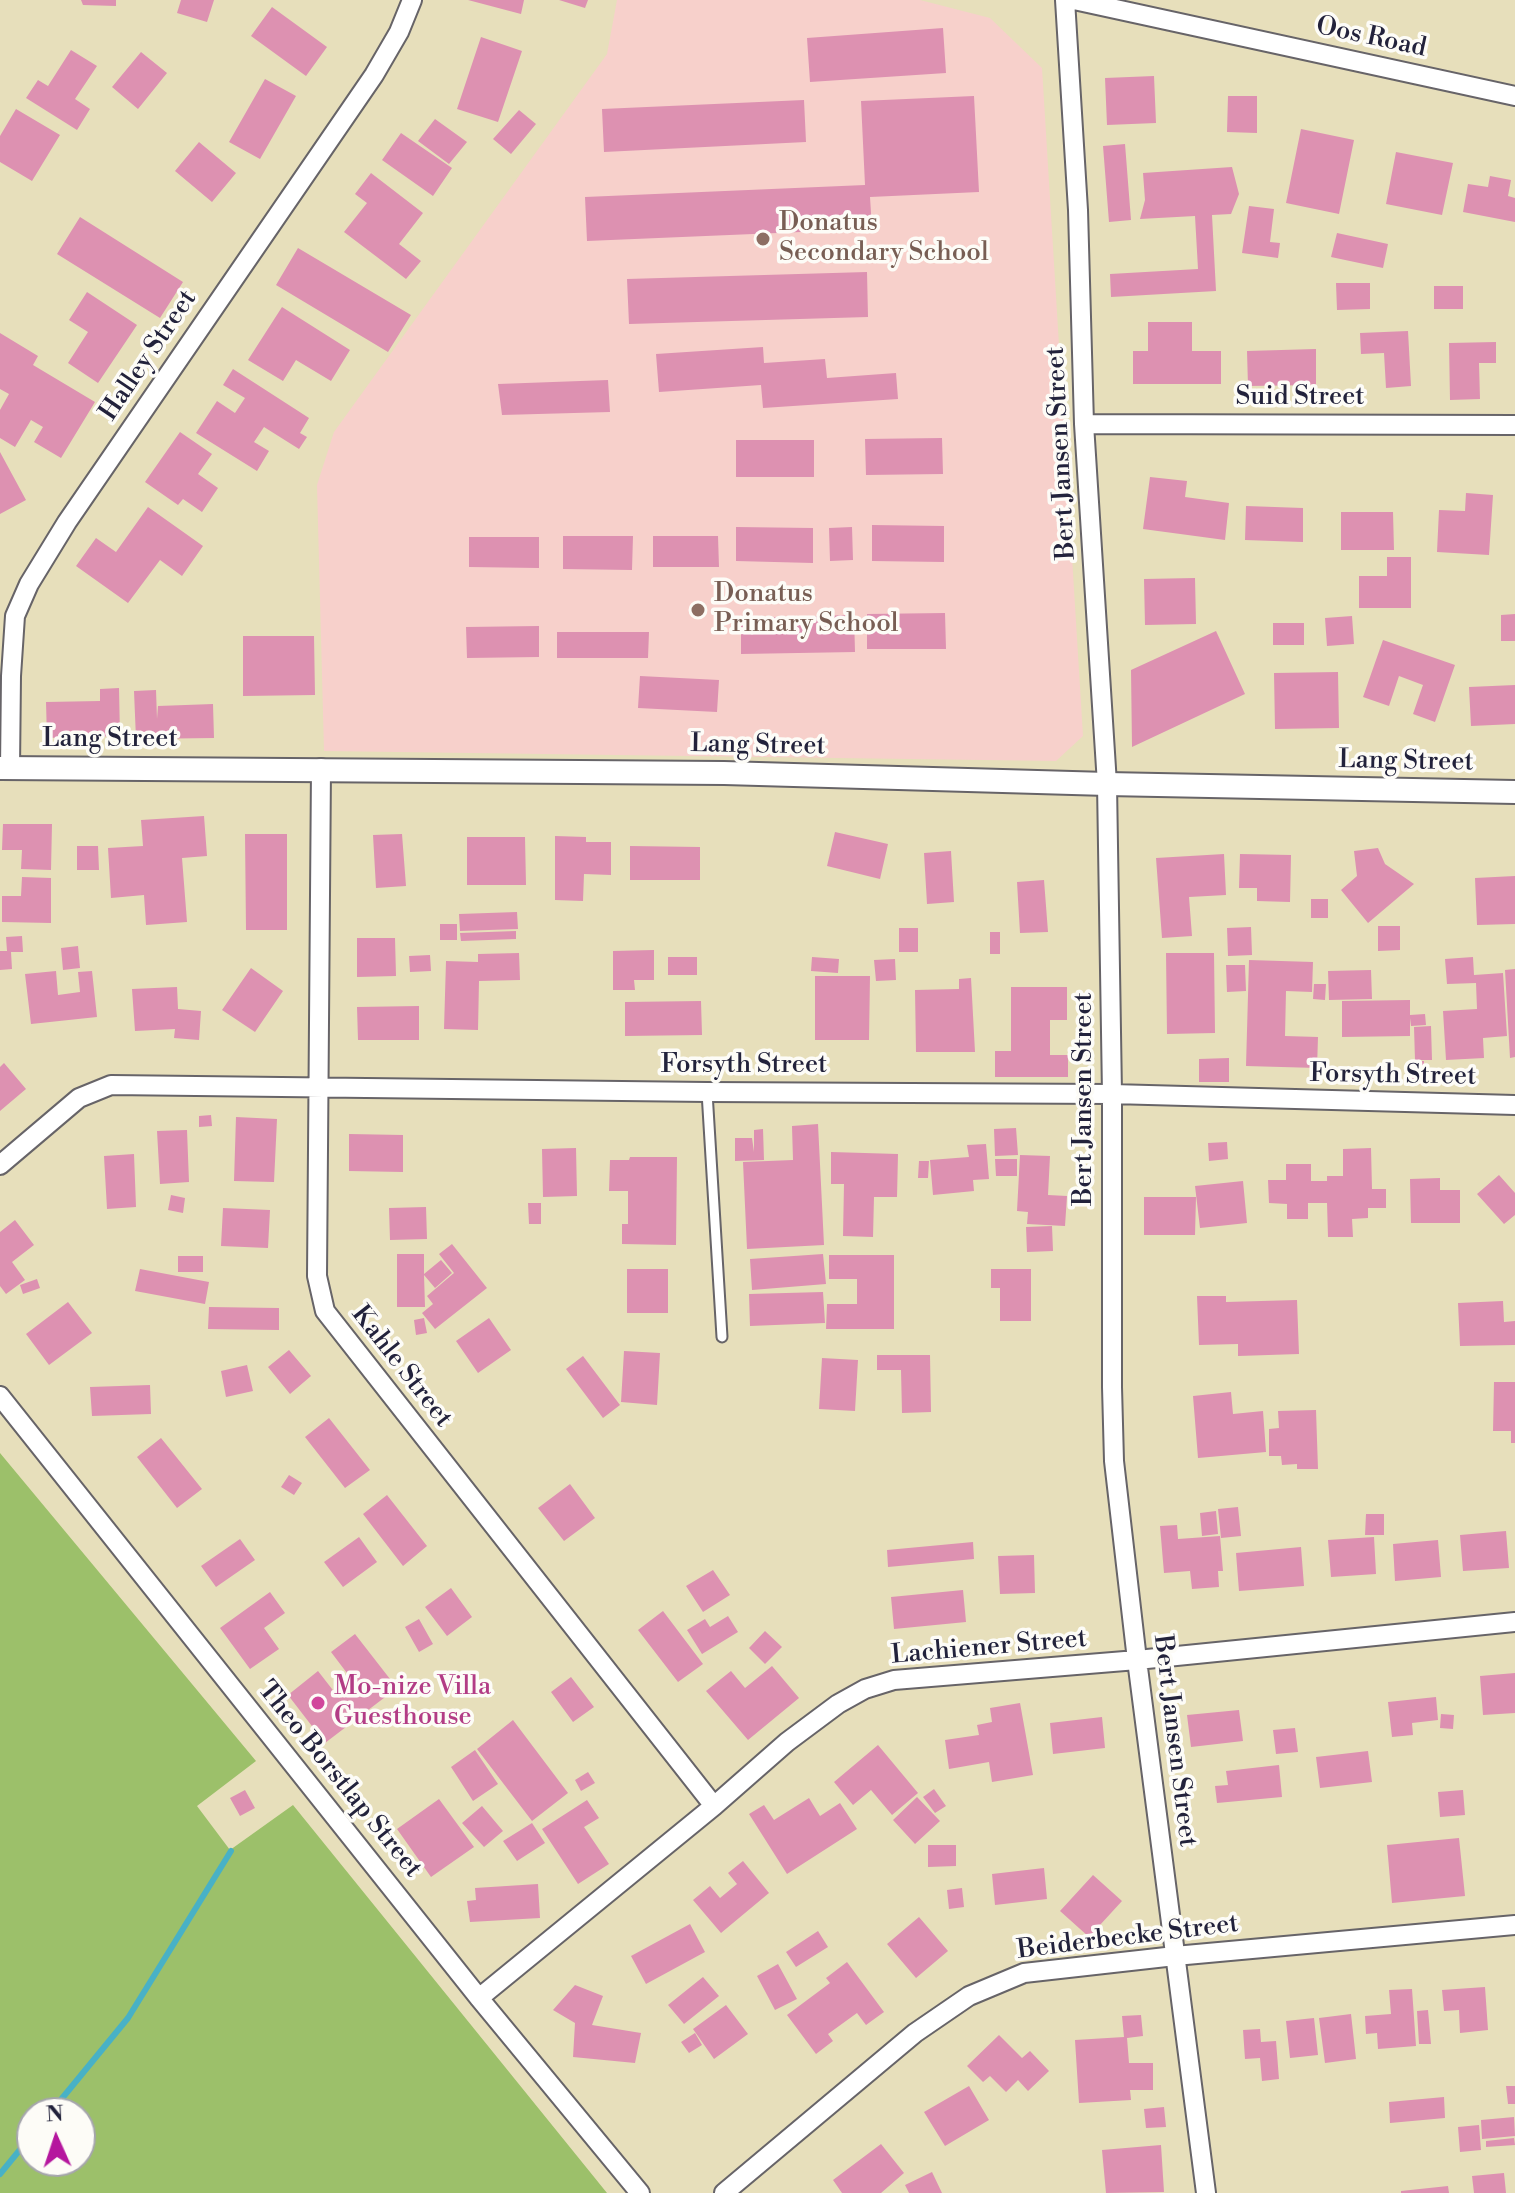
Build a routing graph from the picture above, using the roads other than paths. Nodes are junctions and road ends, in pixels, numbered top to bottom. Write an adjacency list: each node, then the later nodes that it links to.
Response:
1 (412, 0): 7 (street, Halley Street)
2 (1065, 0): 5 (street, Bert Jansen Street)
3 (1074, 0): 4 (street, Oos Road)
4 (1515, 96)
5 (1084, 424): 6 (street, Suid Street); 9 (street, Bert Jansen Street)
6 (1515, 425)
7 (5, 768): 8 (street, Lang Street)
8 (321, 768): 9 (street, Lang Street); 11 (street, Kahle Street)
9 (1107, 784): 10 (street, Lang Street); 13 (street, Bert Jansen Street)
10 (1515, 792)
11 (319, 1088): 12 (street, Forsyth Street); 15 (street, Forsyth Street); 20 (street, Kahle Street)
12 (707, 1092): 13 (street, Forsyth Street); 16 (lane)
13 (1112, 1094): 14 (street, Forsyth Street); 19 (street, Bert Jansen Street)
14 (1515, 1105)
15 (0, 1165)
16 (722, 1337)
17 (0, 1396): 23 (street, Theo Borstlap Street)
18 (1515, 1622): 19 (street, Lachiener Street)
19 (1137, 1660): 20 (street, Lachiener Street); 22 (street, Bert Jansen Street)
20 (714, 1806): 23 (street, Lachiener Street)
21 (1515, 1925): 22 (street, Beiderbecke Street)
22 (1175, 1956): 25 (street, Beiderbecke Street); 26 (street, Bert Jansen Street)
23 (479, 1998): 24 (street, Theo Borstlap Street)
24 (640, 2193)
25 (724, 2193)
26 (1206, 2193)

